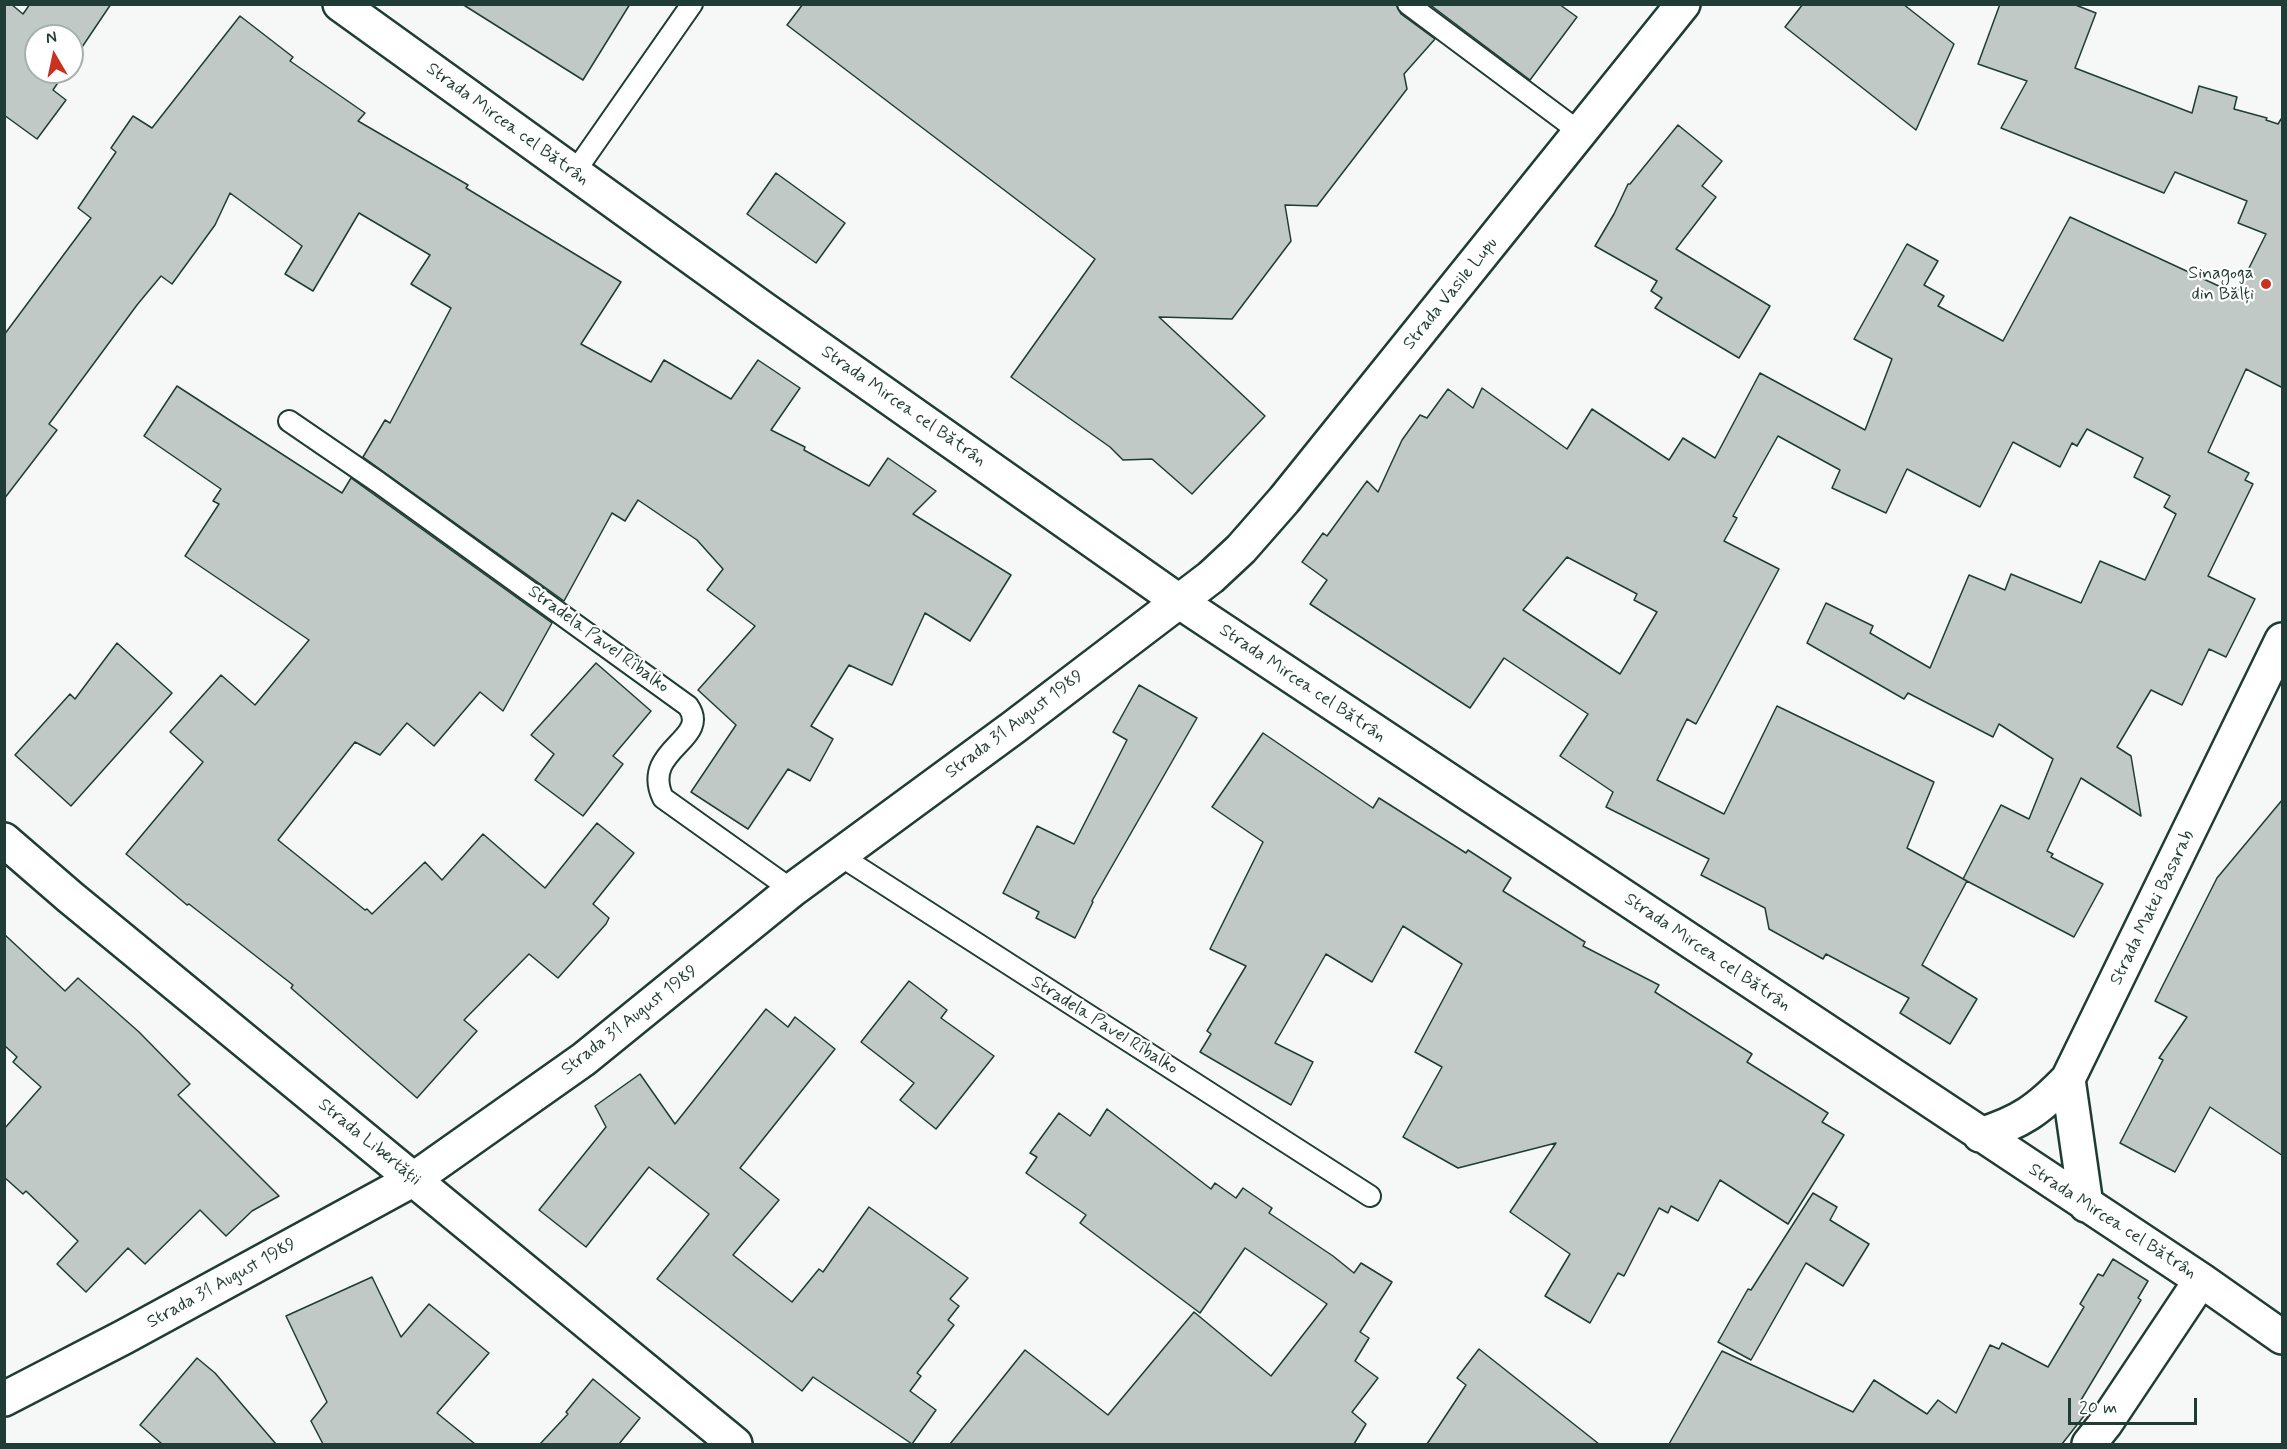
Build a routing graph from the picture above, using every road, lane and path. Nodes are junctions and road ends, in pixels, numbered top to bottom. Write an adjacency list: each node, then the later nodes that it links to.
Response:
1 (340, 4): 6 (street, Strada Mircea cel Bătrân)
2 (692, 4): 6 (lane)
3 (1408, 4): 5 (lane)
4 (1683, 4): 5 (street, Strada Vasile Lupu)
5 (1581, 133): 8 (street, Strada Vasile Lupu)
6 (574, 173): 9 (street, Strada Mircea cel Bătrân)
7 (289, 421): 13 (lane, Stradela Pavel Rîbalko)
8 (1211, 577): 9 (street, Strada 31 August 1989)
9 (1180, 602): 12 (street, Strada 31 August 1989); 15 (street, Strada Mircea cel Bătrân)
10 (2283, 640): 14 (street, Strada Matei Basarab)
11 (4, 840): 16 (street, Strada Libertății)
12 (839, 855): 13 (street, Strada 31 August 1989); 17 (lane, Stradela Pavel Rîbalko)
13 (792, 890): 16 (street, Strada 31 August 1989)
14 (2068, 1079): 15 (street, Strada Matei Basarab); 18 (street)
15 (1980, 1135): 18 (street, Strada Mircea cel Bătrân)
16 (414, 1179): 21 (street, Strada 31 August 1989); 22 (street, Strada Libertății)
17 (1370, 1196)
18 (2086, 1205): 19 (street, Strada Mircea cel Bătrân)
19 (2200, 1280): 20 (street, Strada Mircea cel Bătrân); 23 (street)
20 (2283, 1337)
21 (4, 1399)
22 (735, 1444)
23 (2089, 1444)

